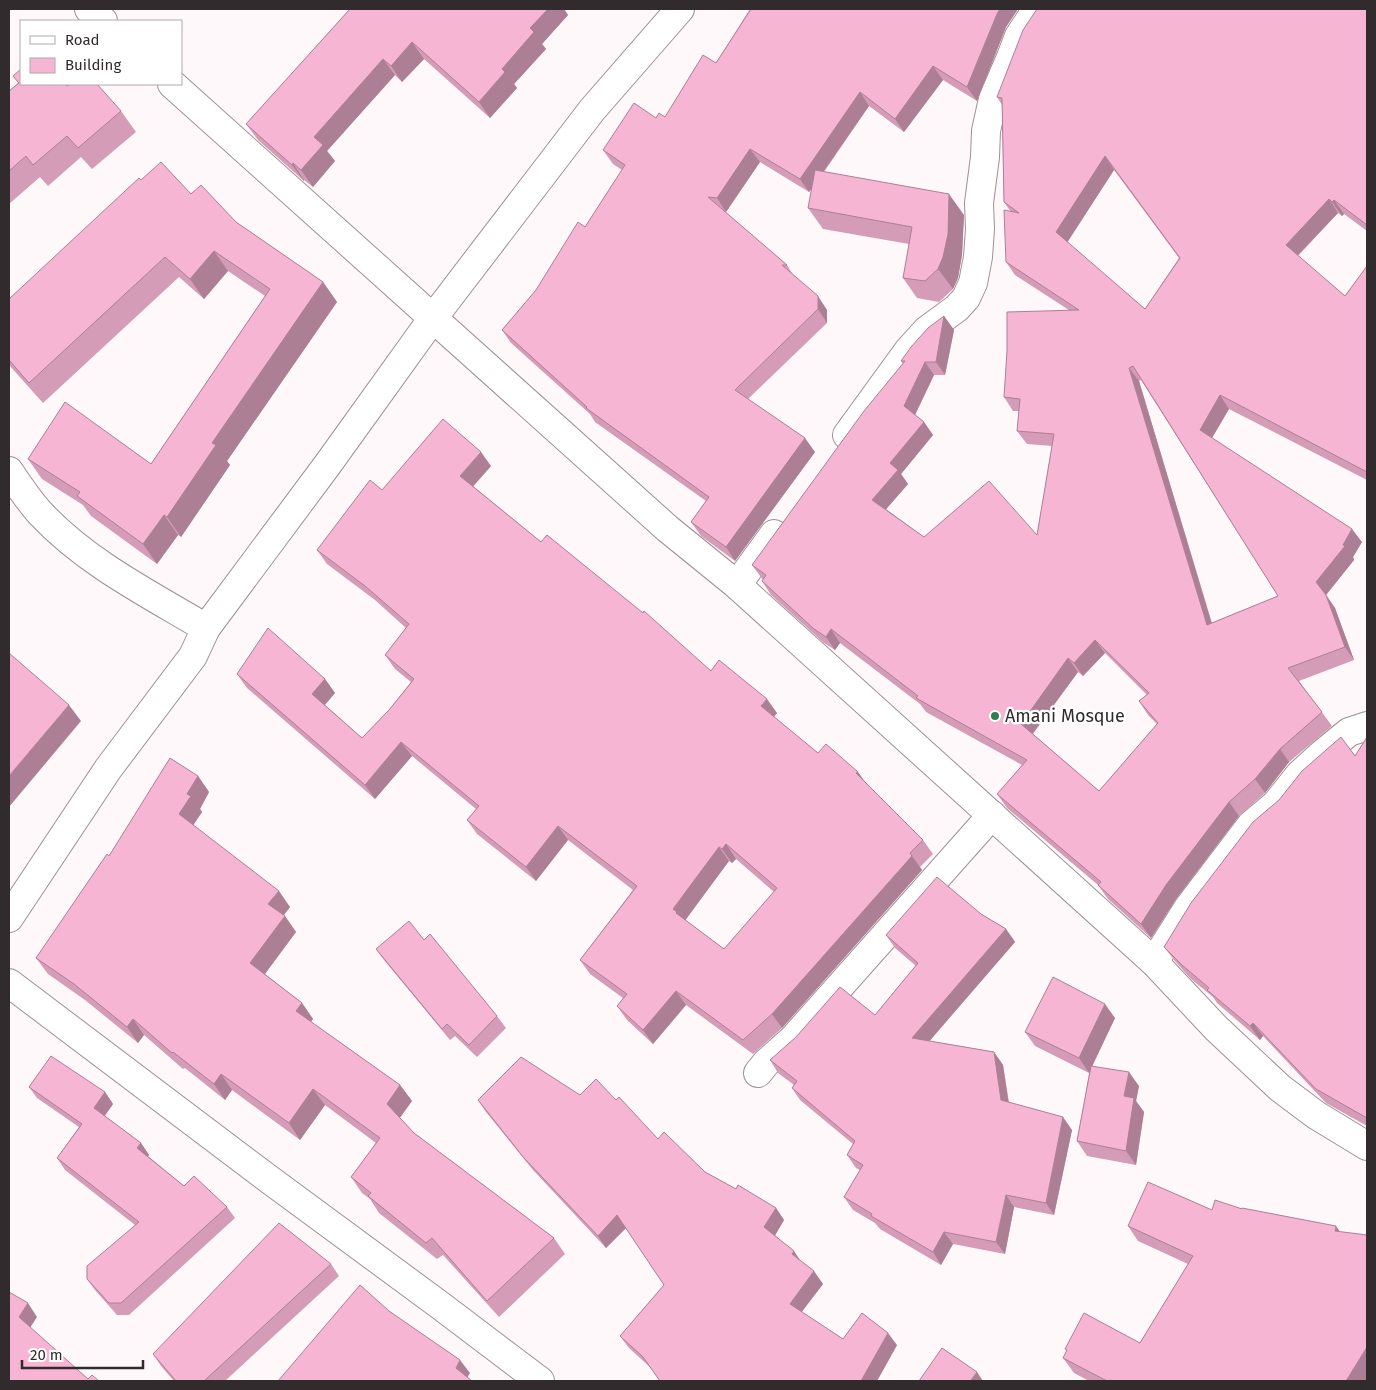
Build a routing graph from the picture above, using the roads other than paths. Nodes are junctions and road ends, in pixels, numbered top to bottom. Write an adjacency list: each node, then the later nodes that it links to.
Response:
1 (89, 9): 4 (street)
2 (680, 9): 6 (street)
3 (1037, 9): 7 (street)
4 (102, 20)
5 (173, 85): 6 (street)
6 (433, 318): 10 (street); 11 (street)
7 (835, 452)
8 (9, 471): 11 (street)
9 (789, 515): 10 (street)
10 (737, 585): 13 (street)
11 (206, 628): 14 (street)
12 (1367, 726): 15 (street)
13 (992, 814): 15 (street); 17 (street)
14 (9, 918)
15 (1154, 962): 18 (street)
16 (9, 983): 19 (street)
17 (758, 1073)
18 (1367, 1146)
19 (540, 1381)

